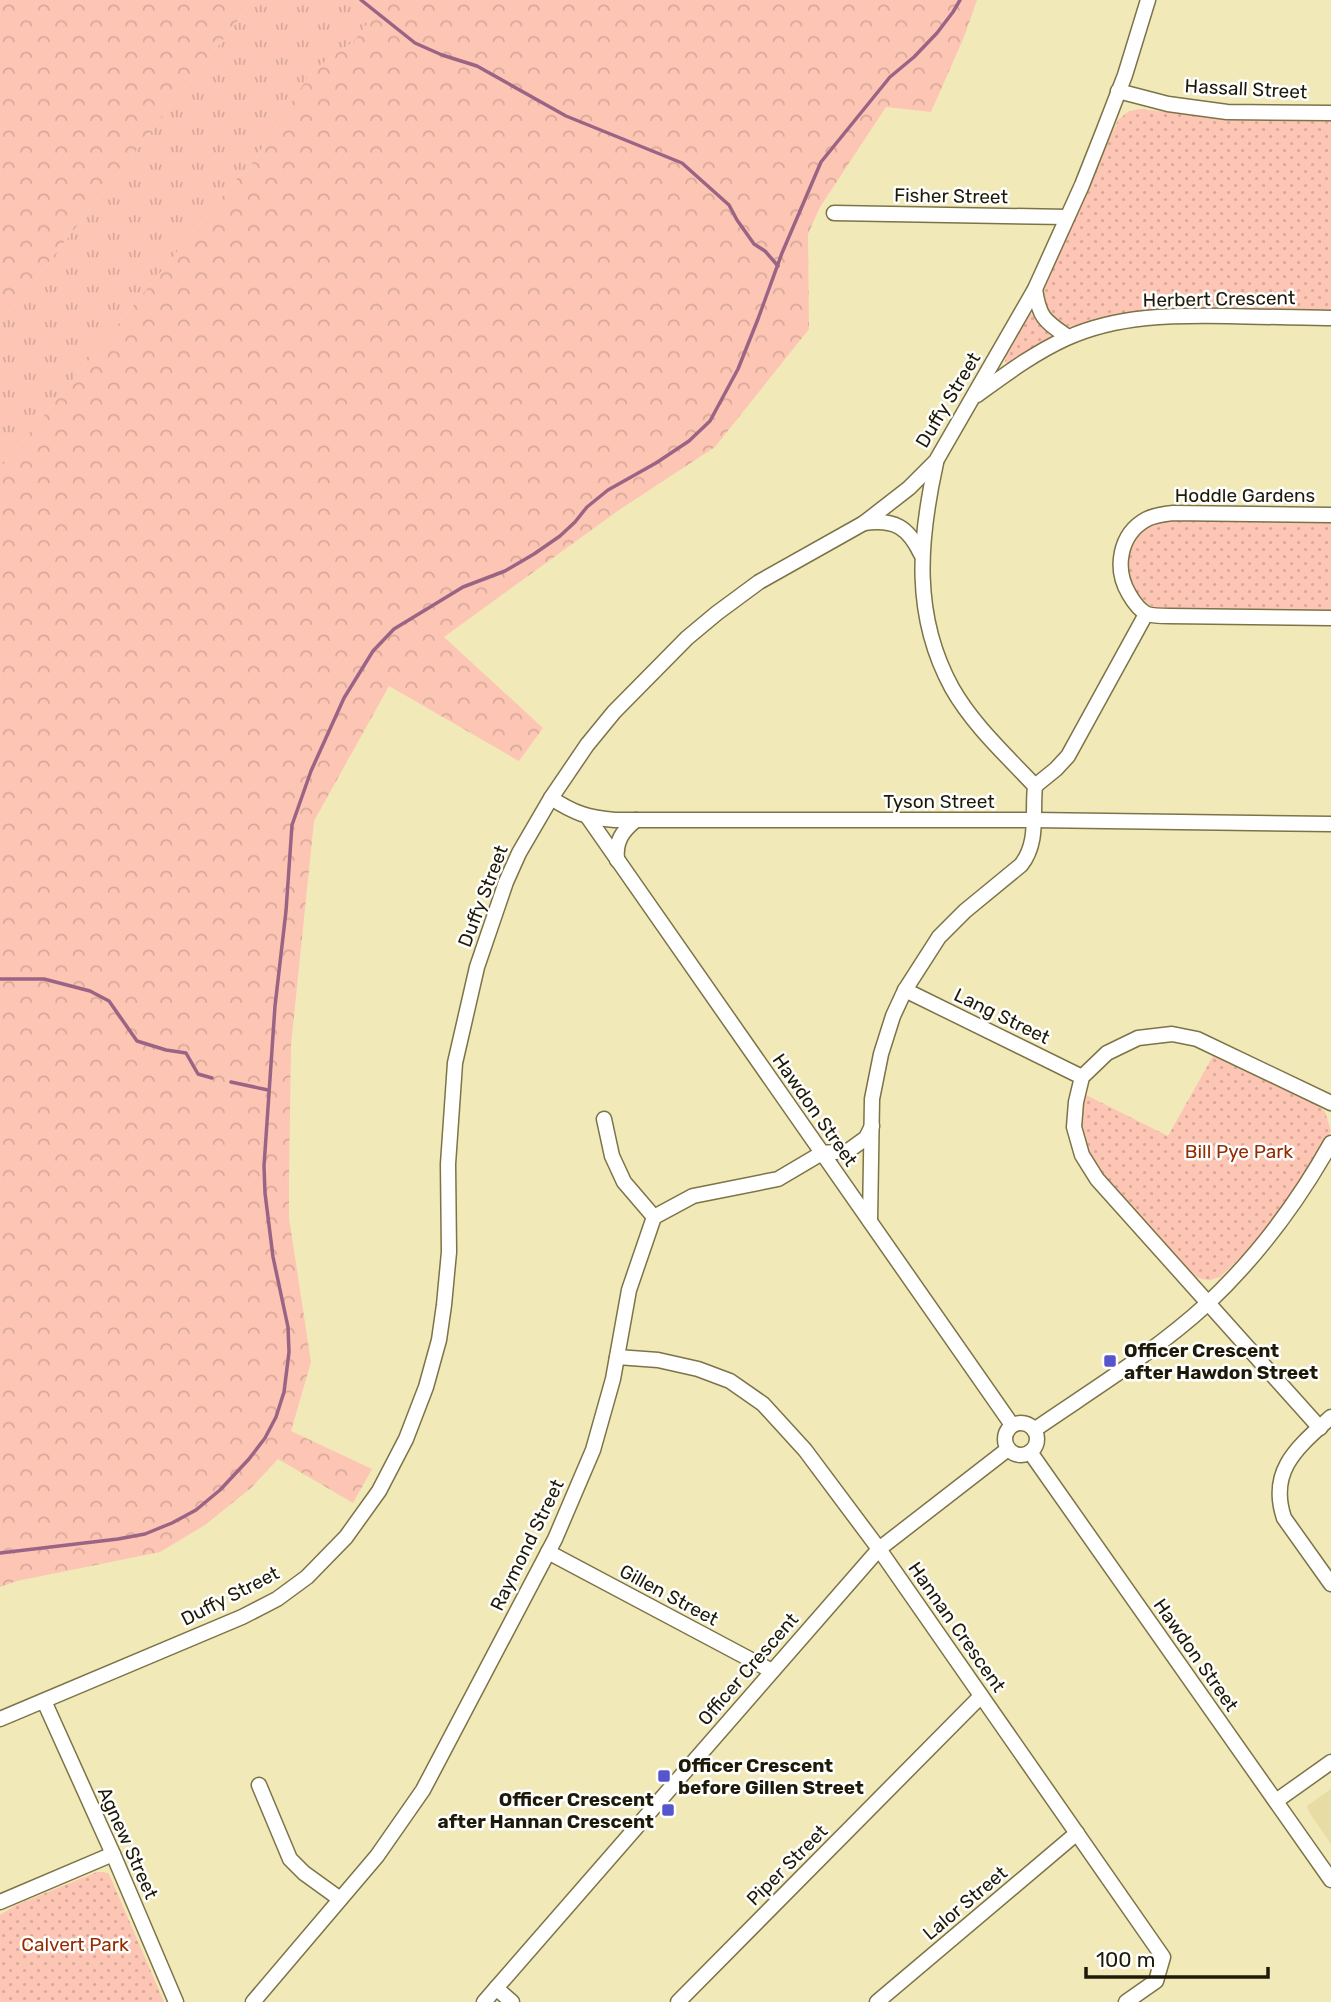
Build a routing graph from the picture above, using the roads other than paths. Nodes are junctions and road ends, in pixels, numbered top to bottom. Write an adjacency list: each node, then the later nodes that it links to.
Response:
1 (1148, 0): 2 (street, Duffy Street)
2 (1118, 91): 3 (street, Hassall Street); 5 (street, Duffy Street)
3 (1331, 113)
4 (834, 213): 5 (street, Fisher Street)
5 (1067, 217): 6 (street, Duffy Street)
6 (1035, 289): 8 (street); 9 (street, Duffy Street)
7 (1331, 318): 8 (street, Herbert Crescent)
8 (1068, 337): 9 (street, Herbert Crescent)
9 (973, 398): 10 (street, Duffy Street)
10 (936, 461): 12 (street, Duffy Street); 13 (street)
11 (1331, 514): 14 (street, Hoddle Gardens)
12 (864, 523): 13 (street); 17 (street, Duffy Street)
13 (921, 554): 16 (street)
14 (1146, 614): 15 (street); 16 (street)
15 (1331, 618)
16 (1035, 786): 20 (street)
17 (551, 798): 18 (street, Tyson Street); 44 (street, Duffy Street)
18 (587, 816): 19 (street, Tyson Street); 22 (street, Hawdon Street)
19 (636, 820): 20 (street, Tyson Street); 22 (street)
20 (1033, 820): 21 (street, Tyson Street); 23 (street)
21 (1331, 824)
22 (617, 860): 29 (street, Hawdon Street)
23 (905, 990): 24 (street, Lang Street); 27 (street)
24 (1082, 1077): 25 (street); 32 (street)
25 (1331, 1102)
26 (604, 1119): 30 (street)
27 (872, 1126): 29 (street); 31 (street)
28 (1331, 1143): 32 (street)
29 (822, 1153): 30 (street); 31 (street, Hawdon Street)
30 (654, 1217): 33 (street, Raymond Street)
31 (870, 1221): 35 (street, Hawdon Street)
32 (1208, 1303): 34 (street); 36 (street)
33 (617, 1357): 39 (street, Hannan Crescent); 40 (street, Raymond Street)
34 (1325, 1423): 41 (street)
35 (1012, 1425): 36 (street); 37 (street)
36 (1034, 1430): 38 (street)
37 (1008, 1449): 38 (street); 39 (street, Officer Crescent)
38 (1030, 1452): 48 (street, Hawdon Street)
39 (879, 1549): 42 (street, Officer Crescent); 43 (street, Hannan Crescent)
40 (548, 1552): 42 (street, Gillen Street); 52 (street, Raymond Street)
41 (1331, 1584)
42 (772, 1671): 54 (street, Officer Crescent)
43 (981, 1696): 49 (street, Hannan Crescent); 59 (street, Piper Street)
44 (44, 1701): 45 (street, Duffy Street); 50 (street, Agnew Street)
45 (0, 1719)
46 (1331, 1762): 48 (street)
47 (259, 1785): 52 (street)
48 (1276, 1801): 51 (street, Hawdon Street)
49 (1077, 1833): 60 (street, Lalor Street); 61 (street, Hannan Crescent)
50 (113, 1854): 53 (street); 55 (street, Agnew Street)
51 (1331, 1880)
52 (341, 1899): 56 (street, Raymond Street)
53 (0, 1902)
54 (496, 1988): 57 (street, Officer Crescent); 58 (street)
55 (176, 2002)
56 (253, 2002)
57 (484, 2002)
58 (512, 2002)
59 (678, 2002)
60 (877, 2002)
61 (1126, 2002)

